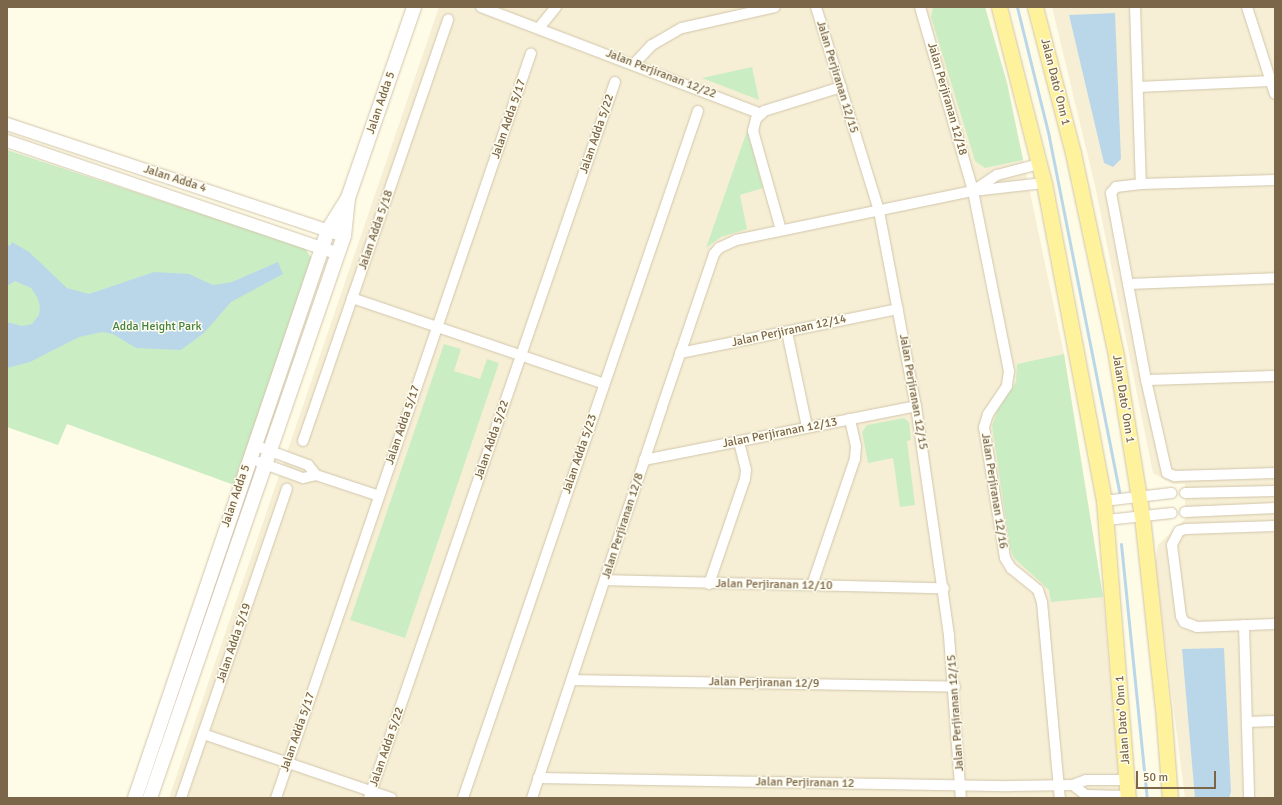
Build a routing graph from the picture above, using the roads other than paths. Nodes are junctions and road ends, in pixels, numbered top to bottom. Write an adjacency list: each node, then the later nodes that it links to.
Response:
1 (414, 7): 29 (main road, Jalan Adda 5)
2 (481, 7): 12 (street, Jalan Perjiranan 12/22)
3 (556, 7): 12 (street)
4 (775, 7): 14 (street)
5 (816, 7): 17 (street, Jalan Perjiranan 12/15)
6 (920, 7): 28 (street, Jalan Perjiranan 12/18)
7 (999, 7): 24 (main road, Jalan Dato' Onn 1)
8 (1035, 7): 63 (main road, Jalan Dato' Onn 1)
9 (1135, 7): 18 (street)
10 (1247, 7): 15 (street)
11 (448, 19): 38 (street, Jalan Adda 5/18)
12 (539, 28): 14 (street, Jalan Perjiranan 12/22)
13 (531, 52): 40 (street, Jalan Adda 5/17)
14 (634, 64): 21 (street, Jalan Perjiranan 12/22)
15 (1271, 81): 18 (street); 19 (street)
16 (615, 82): 43 (street, Jalan Adda 5/22)
17 (841, 87): 21 (street); 30 (street, Jalan Perjiranan 12/15)
18 (1138, 87): 27 (street)
19 (1275, 94)
20 (698, 111): 46 (street, Jalan Adda 5/23)
21 (761, 114): 32 (street)
22 (7, 124): 31 (street, Jalan Adda 4)
23 (7, 141): 34 (street, Jalan Adda 4)
24 (1040, 164): 26 (main road, Jalan Dato' Onn 1); 28 (street)
25 (1275, 180): 27 (street)
26 (1044, 183): 28 (street); 64 (main road, Jalan Dato' Onn 1)
27 (1141, 184): 37 (street)
28 (973, 191): 30 (street); 86 (street, Jalan Perjiranan 12/16)
29 (348, 198): 31 (main road, Jalan Adda 5); 33 (main road, Jalan Adda 5)
30 (879, 211): 32 (street); 39 (street, Jalan Perjiranan 12/15)
31 (328, 230): 33 (street, Jalan Adda 4); 34 (main road, Jalan Adda 5)
32 (782, 230): 42 (street, Jalan Perjiranan 12/8)
33 (344, 236): 35 (main road, Jalan Adda 5)
34 (322, 248): 35 (street, Jalan Adda 4); 53 (main road, Jalan Adda 5)
35 (338, 254): 52 (main road, Jalan Adda 5)
36 (1275, 278): 37 (street)
37 (1128, 284): 45 (street)
38 (352, 298): 40 (street); 50 (street, Jalan Adda 5/18)
39 (898, 309): 41 (street, Jalan Perjiranan 12/14); 47 (street, Jalan Perjiranan 12/15)
40 (437, 327): 43 (street); 62 (street, Jalan Adda 5/17)
41 (787, 332): 42 (street, Jalan Perjiranan 12/14); 49 (street)
42 (680, 353): 54 (street, Jalan Perjiranan 12/8)
43 (521, 356): 46 (street); 88 (street, Jalan Adda 5/22)
44 (1275, 376): 45 (street)
45 (1146, 380): 56 (street)
46 (604, 384): 95 (street, Jalan Adda 5/23)
47 (916, 406): 48 (street, Jalan Perjiranan 12/13); 74 (street, Jalan Perjiranan 12/15)
48 (850, 419): 49 (street, Jalan Perjiranan 12/13); 73 (street)
49 (807, 427): 51 (street, Jalan Perjiranan 12/13)
50 (303, 441)
51 (739, 442): 54 (street, Jalan Perjiranan 12/13); 72 (street)
52 (268, 450): 53 (street); 55 (main road, Jalan Adda 5); 57 (street)
53 (252, 452): 55 (street); 90 (main road, Jalan Adda 5)
54 (644, 460): 71 (street, Jalan Perjiranan 12/8)
55 (263, 464): 57 (street); 91 (main road, Jalan Adda 5)
56 (1275, 473)
57 (316, 475): 62 (street)
58 (287, 489): 81 (street, Jalan Adda 5/19)
59 (1275, 491): 60 (street)
60 (1185, 492)
61 (1172, 493): 63 (street)
62 (379, 496): 82 (street, Jalan Adda 5/17)
63 (1139, 497): 64 (street); 68 (main road, Jalan Dato' Onn 1)
64 (1104, 501): 69 (main road, Jalan Dato' Onn 1)
65 (1275, 508): 66 (street)
66 (1185, 512)
67 (1172, 513): 68 (street)
68 (1142, 516): 69 (street); 99 (main road, Jalan Dato' Onn 1)
69 (1107, 520): 84 (main road, Jalan Dato' Onn 1)
70 (1275, 526): 76 (street)
71 (605, 580): 72 (street, Jalan Perjiranan 12/10); 77 (street, Jalan Perjiranan 12/8)
72 (709, 584): 73 (street, Jalan Perjiranan 12/10)
73 (812, 585): 74 (street, Jalan Perjiranan 12/10)
74 (944, 588): 78 (street, Jalan Perjiranan 12/15)
75 (1275, 624): 76 (street)
76 (1244, 625): 80 (street)
77 (572, 680): 78 (street, Jalan Perjiranan 12/9); 83 (street, Jalan Perjiranan 12/8)
78 (955, 686): 85 (street, Jalan Perjiranan 12/15)
79 (1275, 721): 80 (street)
80 (1247, 722): 100 (street)
81 (203, 734): 82 (street); 92 (street, Jalan Adda 5/19)
82 (288, 763): 88 (street); 93 (street, Jalan Adda 5/17)
83 (538, 778): 85 (street, Jalan Perjiranan 12); 96 (street, Jalan Perjiranan 12/8)
84 (1128, 780): 87 (street, Jalan Perjiranan 12); 89 (main road, Jalan Dato' Onn 1)
85 (961, 786): 86 (street, Jalan Perjiranan 12); 97 (street, Jalan Perjiranan 12/15)
86 (1059, 786): 87 (street, Jalan Perjiranan 12); 98 (street, Jalan Perjiranan 12/16)
87 (1073, 786): 89 (street, Jalan Perjiranan 12)
88 (371, 795): 94 (street)
89 (1128, 797)
90 (135, 798)
91 (150, 798)
92 (181, 798)
93 (276, 798)
94 (391, 798)
95 (463, 798)
96 (532, 798)
97 (961, 798)
98 (1060, 798)
99 (1170, 798)
100 (1250, 798)

